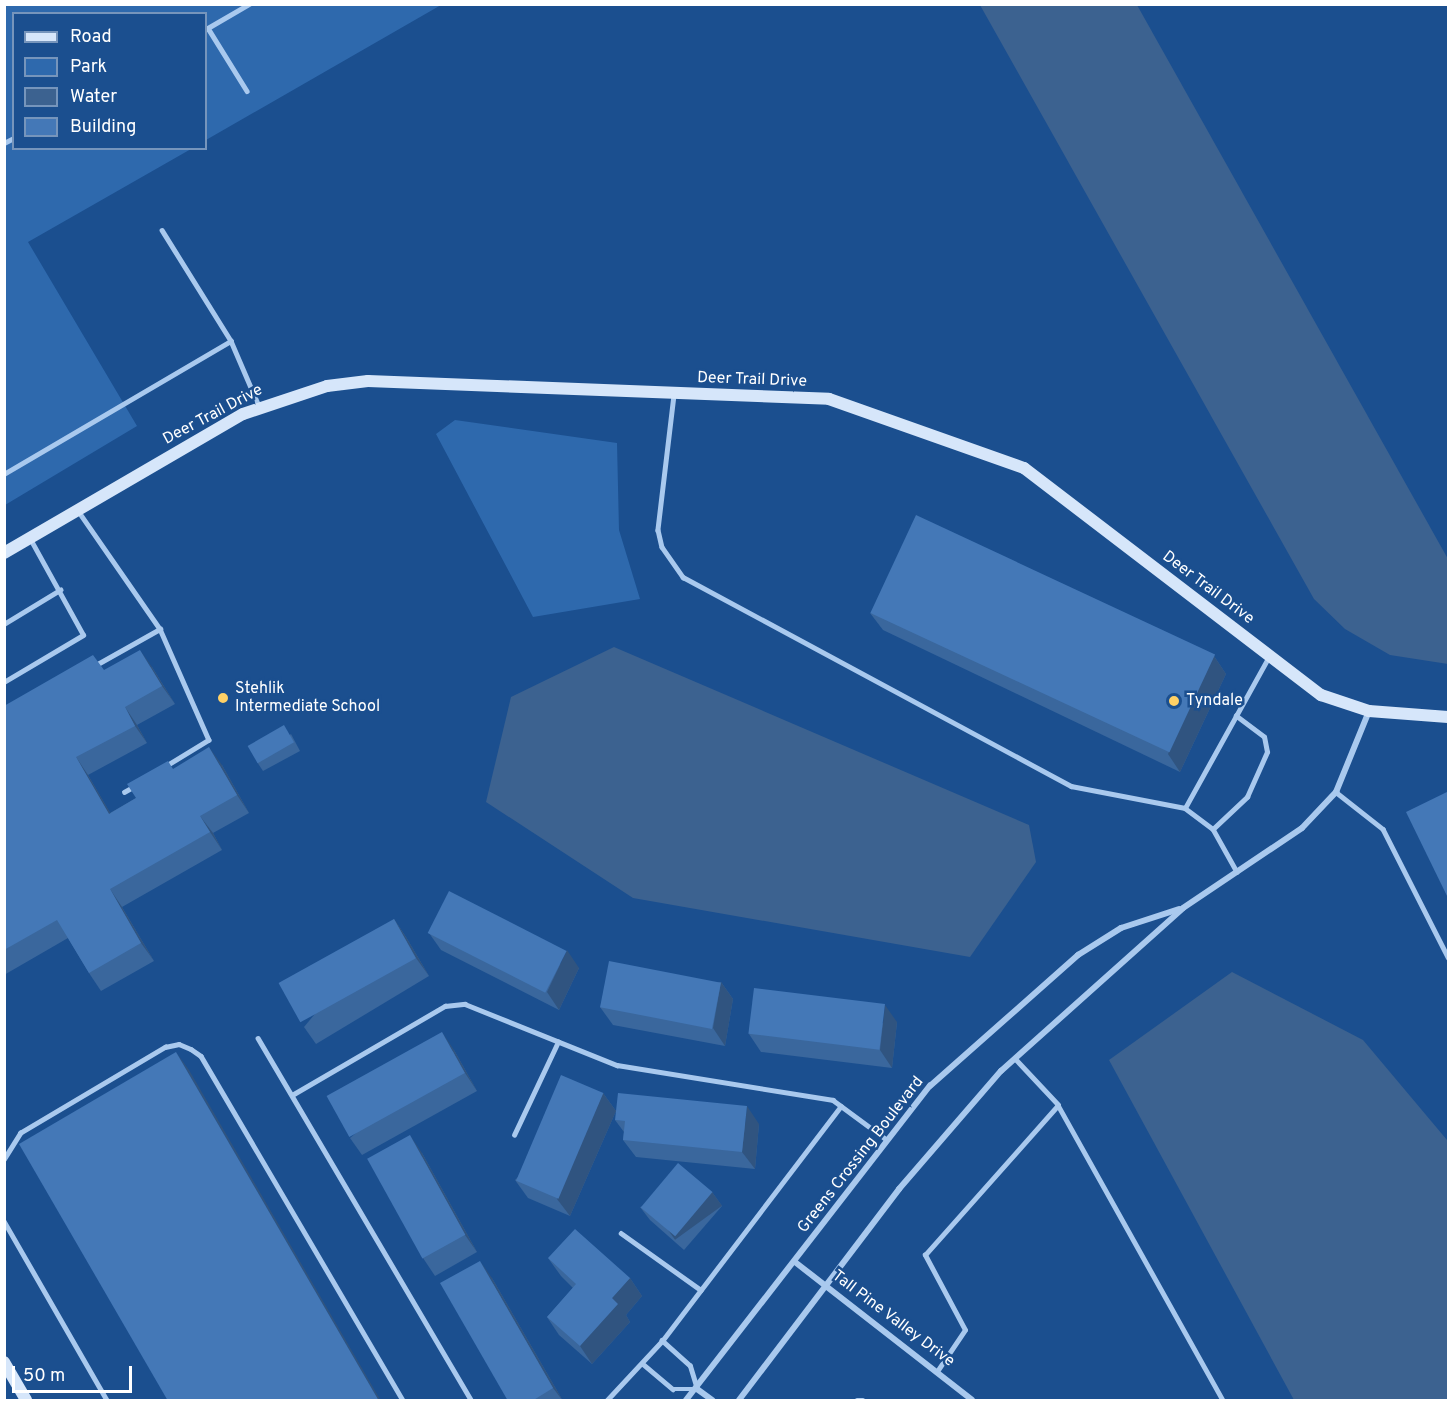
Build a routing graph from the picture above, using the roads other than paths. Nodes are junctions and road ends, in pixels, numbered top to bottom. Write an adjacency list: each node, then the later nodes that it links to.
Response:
1 (249, 4): 2 (lane)
2 (207, 28): 3 (lane)
3 (247, 91)
4 (162, 231): 5 (lane)
5 (231, 341): 7 (lane); 8 (lane)
6 (675, 393): 7 (street, Deer Trail Drive); 15 (street, Deer Trail Drive); 25 (lane)
7 (260, 407): 9 (street, Deer Trail Drive)
8 (4, 474)
9 (77, 510): 10 (street, Deer Trail Drive); 14 (lane)
10 (30, 539): 11 (street, Deer Trail Drive); 12 (lane)
11 (4, 553)
12 (60, 590): 13 (lane); 17 (lane)
13 (4, 624)
14 (160, 629): 16 (lane); 21 (lane)
15 (1270, 656): 18 (street, Deer Trail Drive); 19 (lane)
16 (87, 670)
17 (4, 682)
18 (1369, 711): 20 (street, Deer Trail Drive); 24 (street, Greens Crossing Boulevard)
19 (1236, 716): 25 (lane); 26 (lane)
20 (1449, 717)
21 (153, 775)
22 (143, 781): 23 (lane)
23 (124, 792)
24 (1336, 792): 27 (street, Greens Crossing Boulevard); 29 (lane)
25 (1185, 808): 26 (lane)
26 (1213, 829): 27 (lane)
27 (1237, 872): 28 (street, Greens Crossing Boulevard)
28 (1183, 908): 32 (street, Greens Crossing Boulevard); 37 (street, Greens Crossing Boulevard)
29 (1449, 957)
30 (258, 1038): 33 (lane)
31 (558, 1041): 33 (lane); 35 (lane); 36 (lane)
32 (1015, 1059): 34 (lane); 42 (street, Greens Crossing Boulevard)
33 (292, 1095): 52 (lane)
34 (1058, 1105): 47 (lane); 60 (lane)
35 (841, 1106): 37 (lane); 43 (lane)
36 (514, 1135)
37 (887, 1140): 41 (street, Greens Crossing Boulevard)
38 (4, 1159): 51 (lane)
39 (5, 1223): 50 (lane)
40 (621, 1233): 43 (lane)
41 (795, 1262): 42 (street, Tall Pine Valley Drive); 48 (street, Greens Crossing Boulevard)
42 (827, 1286): 47 (street, Tall Pine Valley Drive); 56 (street, Greens Crossing Boulevard)
43 (701, 1290): 44 (lane)
44 (662, 1341): 46 (lane); 48 (lane)
45 (4, 1362): 49 (street)
46 (643, 1364): 48 (lane); 53 (lane)
47 (938, 1370): 59 (street, Tall Pine Valley Drive)
48 (697, 1389): 54 (street, Greens Crossing Boulevard); 55 (street)
49 (26, 1401)
50 (107, 1401)
51 (403, 1401)
52 (471, 1401)
53 (607, 1401)
54 (686, 1401)
55 (712, 1401)
56 (739, 1401)
57 (857, 1401): 58 (lane)
58 (863, 1401)
59 (972, 1401)
60 (1223, 1401)

